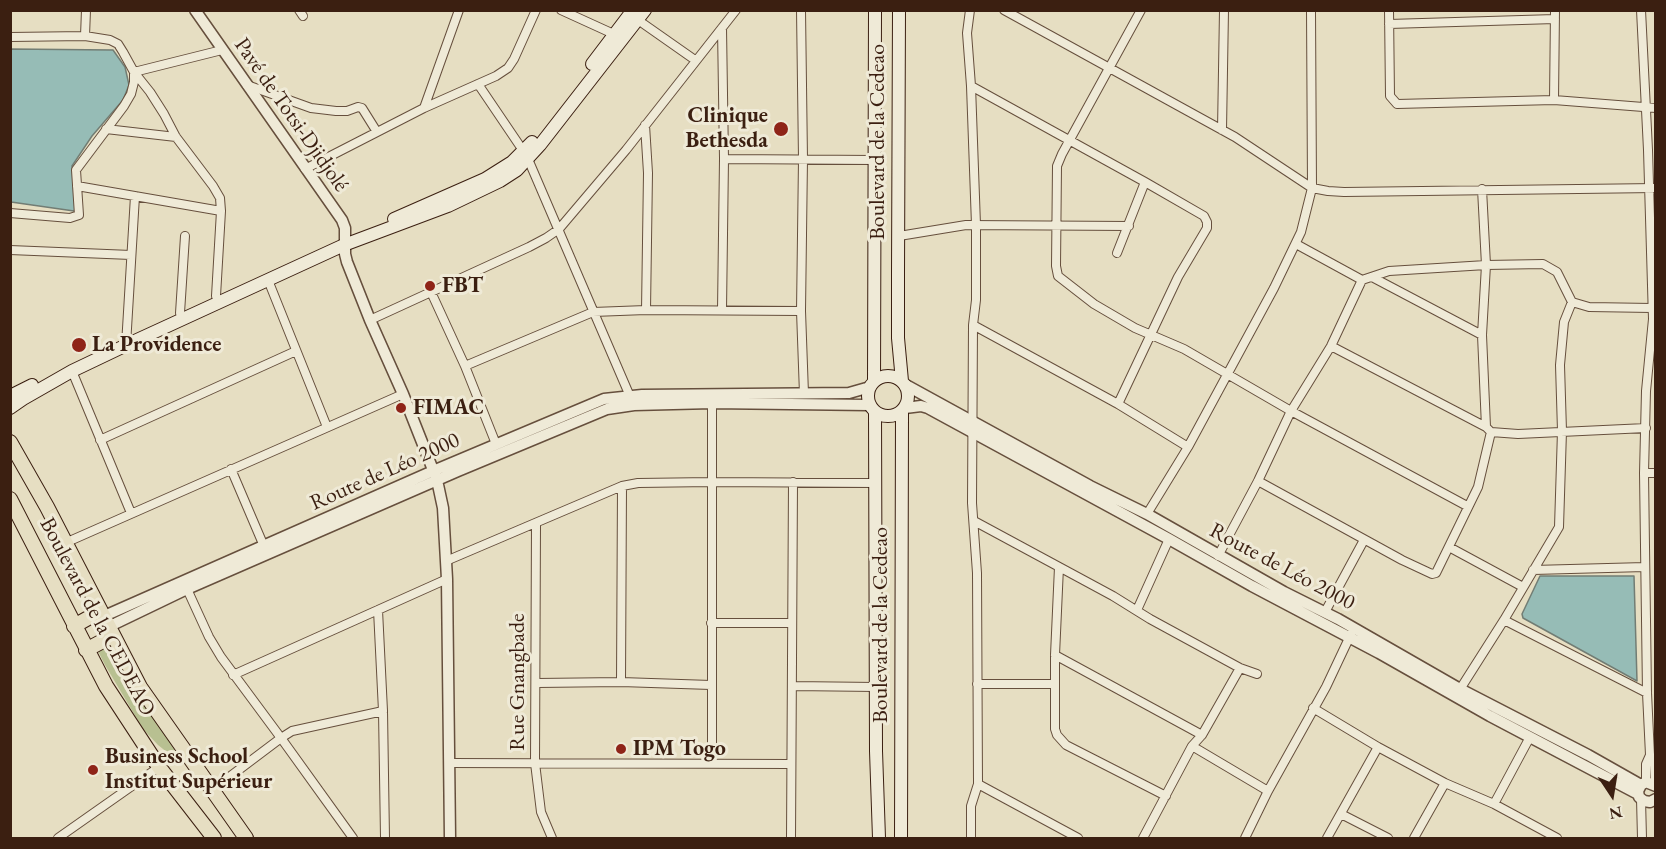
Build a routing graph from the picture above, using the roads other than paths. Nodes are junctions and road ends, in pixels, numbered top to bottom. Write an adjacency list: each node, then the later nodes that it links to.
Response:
1 (86, 10): 23 (street)
2 (195, 10): 26 (street, Pavé de Totsi-Djidjolé)
3 (459, 10): 34 (street)
4 (536, 10): 30 (street)
5 (561, 10): 25 (street)
6 (736, 10): 22 (street)
7 (801, 10): 45 (street)
8 (875, 10): 46 (main road, Boulevard de la Cedeao)
9 (899, 10): 60 (main road, Boulevard de la Cedeao)
10 (970, 10): 32 (street)
11 (1004, 10): 28 (street)
12 (1141, 10): 28 (street)
13 (1224, 10): 39 (street)
14 (1311, 10): 50 (street)
15 (1389, 10): 21 (street)
16 (1471, 10): 20 (street)
17 (1641, 10): 35 (street)
18 (638, 14): 25 (main road); 27 (street)
19 (1555, 15): 20 (street); 33 (street)
20 (1471, 21): 21 (street)
21 (1389, 24): 33 (street)
22 (722, 28): 27 (street); 44 (street)
23 (85, 36): 24 (street); 29 (street)
24 (10, 37)
25 (619, 37): 43 (main road)
26 (222, 50): 29 (street); 31 (street, Pavé de Totsi-Djidjolé)
27 (695, 60): 37 (street)
28 (1108, 68): 39 (street); 42 (street)
29 (134, 72): 38 (street); 41 (street)
30 (478, 84): 34 (street); 43 (street)
31 (246, 85): 40 (street); 47 (street, Pavé de Totsi-Djidjolé)
32 (971, 86): 42 (street); 56 (street)
33 (1554, 100): 35 (street)
34 (424, 108): 40 (street)
35 (1646, 108): 36 (street); 51 (street)
36 (1656, 108)
37 (645, 125): 59 (street); 76 (street)
38 (106, 129): 41 (street); 49 (street)
39 (1222, 130): 50 (street)
40 (377, 132): 47 (street)
41 (176, 137): 54 (street)
42 (1070, 139): 48 (street); 58 (street)
43 (526, 155): 59 (street); 62 (main road)
44 (724, 159): 45 (street); 77 (street)
45 (803, 159): 46 (street); 78 (street)
46 (875, 160): 93 (main road, Boulevard de la Cedeao)
47 (305, 169): 62 (street, Pavé de Totsi-Djidjolé)
48 (1145, 182): 57 (street); 84 (street)
49 (77, 186): 53 (street); 55 (street)
50 (1312, 188): 52 (street); 63 (street)
51 (1652, 188): 52 (street); 68 (street)
52 (1482, 189): 67 (street)
53 (135, 196): 54 (street); 66 (street)
54 (221, 211): 73 (street)
55 (10, 213)
56 (976, 225): 58 (street); 60 (street); 83 (street)
57 (1129, 226): 58 (street); 65 (street)
58 (1056, 227): 84 (street)
59 (559, 229): 72 (street); 79 (street)
60 (899, 236): 92 (main road, Boulevard de la Cedeao)
61 (185, 237): 80 (street)
62 (345, 240): 70 (main road); 73 (main road); 82 (street, Pavé de Totsi-Djidjolé)
63 (1296, 244): 71 (street); 91 (street)
64 (10, 250): 66 (street)
65 (1117, 253)
66 (131, 255): 86 (street)
67 (1486, 265): 69 (street); 74 (street); 85 (street)
68 (1653, 268): 75 (street)
69 (1372, 277): 71 (street); 85 (street)
70 (268, 280): 86 (main road); 88 (street)
71 (1362, 280): 87 (street)
72 (431, 292): 82 (street); 89 (street)
73 (216, 296): 80 (main road)
74 (1572, 302): 75 (street); 110 (street)
75 (1652, 308): 81 (street)
76 (646, 310): 77 (street); 79 (street)
77 (722, 310): 78 (street)
78 (801, 311): 96 (street)
79 (593, 312): 89 (street); 100 (street)
80 (180, 313): 86 (main road)
81 (1654, 319): 94 (street)
82 (370, 320): 95 (street, Pavé de Totsi-Djidjolé)
83 (973, 326): 101 (street); 107 (street)
84 (1153, 334): 91 (street); 101 (street)
85 (1482, 335): 109 (street)
86 (126, 341): 90 (main road); 98 (main road)
87 (1331, 346): 105 (street); 109 (street)
88 (296, 351): 106 (street); 111 (street)
89 (465, 366): 113 (street)
90 (72, 371): 102 (main road); 111 (street)
91 (1226, 375): 105 (street); 114 (street)
92 (903, 383): 93 (main road); 104 (main road); 107 (street, Route de Léo 2000)
93 (872, 384): 96 (street, Route de Léo 2000); 103 (main road)
94 (1646, 391): 97 (street); 108 (street)
95 (403, 394): 106 (street); 118 (street, Pavé de Totsi-Djidjolé)
96 (804, 394): 99 (street, Route de Léo 2000)
97 (1656, 394)
98 (10, 396)
99 (712, 398): 100 (street, Route de Léo 2000); 103 (street, Route de Léo 2000); 120 (street)
100 (632, 400): 113 (street, Route de Léo 2000); 118 (street, Route de Léo 2000)
101 (1118, 404): 114 (street)
102 (10, 408)
103 (872, 409): 104 (main road); 122 (main road, Boulevard de la Cedeao)
104 (903, 410): 107 (street, Route de Léo 2000); 197 (main road, Boulevard de la Cedeao)
105 (1291, 411): 119 (street); 125 (street)
106 (327, 427): 115 (street)
107 (973, 428): 127 (street, Route de Léo 2000); 128 (street); 130 (street, Route de Léo 2000)
108 (1646, 428): 110 (street); 116 (street)
109 (1488, 430): 110 (street); 125 (street)
110 (1562, 431): 141 (street)
111 (100, 440): 126 (street)
112 (10, 442): 132 (main road)
113 (496, 444): 118 (street, Route de Léo 2000)
114 (1188, 447): 127 (street)
115 (231, 469): 126 (street); 134 (street)
116 (1644, 473): 117 (street); 135 (street)
117 (1656, 473)
118 (435, 476): 134 (street, Route de Léo 2000); 138 (street, Pavé de Totsi-Djidjolé)
119 (1258, 481): 131 (street); 137 (street)
120 (711, 482): 121 (street); 123 (street); 150 (street)
121 (793, 482): 122 (street); 151 (street)
122 (876, 483): 165 (main road, Boulevard de la Cedeao)
123 (622, 486): 129 (street); 159 (street)
124 (10, 499): 152 (main road, Boulevard de la CEDEAO)
125 (1467, 506): 133 (street)
126 (131, 513): 132 (street)
127 (1147, 514): 137 (street, Route de Léo 2000)
128 (974, 521): 139 (street); 161 (street)
129 (536, 524): 138 (street); 160 (street, Rue Gnangbade)
130 (1169, 539): 146 (street); 153 (street, Route de Léo 2000)
131 (1364, 540): 133 (street); 147 (street)
132 (65, 543): 149 (main road)
133 (1449, 547): 143 (street)
134 (266, 550): 144 (street, Route de Léo 2000); 149 (street, Route de Léo 2000)
135 (1646, 554): 136 (street); 140 (street)
136 (1656, 554)
137 (1218, 556): 147 (street, Route de Léo 2000)
138 (446, 561): 142 (street, Pavé de Totsi-Djidjolé)
139 (1059, 567): 146 (street); 155 (street)
140 (1645, 567): 141 (street); 167 (street)
141 (1533, 570): 143 (street)
142 (447, 579): 145 (street); 175 (street, Pavé de Totsi-Djidjolé)
143 (1523, 587): 148 (street)
144 (187, 589): 149 (street, Route de Léo 2000); 158 (street)
145 (378, 610): 158 (street); 169 (street)
146 (1137, 610): 156 (street)
147 (1325, 612): 153 (street, Route de Léo 2000)
148 (1504, 620): 166 (street); 167 (street)
149 (105, 623): 152 (main road); 154 (main road); 182 (main road)
150 (711, 623): 151 (street); 163 (street)
151 (792, 623): 164 (street)
152 (74, 626): 154 (main road, Boulevard de la CEDEAO)
153 (1352, 633): 166 (street, Route de Léo 2000); 168 (street)
154 (86, 650): 179 (main road, Boulevard de la CEDEAO)
155 (1055, 655): 162 (street); 170 (street)
156 (1240, 668): 157 (street); 170 (street)
157 (1257, 674)
158 (233, 675): 172 (street)
159 (621, 682): 160 (street); 163 (street)
160 (537, 683): 176 (street, Rue Gnangbade)
161 (977, 684): 162 (street); 181 (street)
162 (1054, 684): 185 (street)
163 (711, 685): 177 (street)
164 (792, 686): 165 (street); 178 (street)
165 (876, 687): 196 (main road, Boulevard de la Cedeao)
166 (1458, 693): 171 (street, Route de Léo 2000); 184 (street, Route de Léo 2000)
167 (1647, 693): 184 (street)
168 (1313, 708): 174 (street); 183 (street)
169 (383, 711): 172 (street); 192 (street)
170 (1202, 735): 173 (street)
171 (1530, 737): 184 (street, Route de Léo 2000); 186 (street)
172 (281, 738): 182 (street); 191 (street)
173 (1192, 746): 183 (street); 185 (street)
174 (1377, 747): 180 (street); 187 (street)
175 (449, 763): 176 (street); 193 (street, Pavé de Totsi-Djidjolé)
176 (535, 763): 177 (street); 194 (street, Rue Gnangbade)
177 (712, 763): 178 (street)
178 (791, 764): 195 (street)
179 (159, 767): 188 (street); 189 (main road, Boulevard de la CEDEAO)
180 (1445, 783): 186 (street); 204 (street)
181 (978, 784): 198 (street); 199 (street)
182 (212, 790): 190 (main road)
183 (1268, 791): 201 (street)
184 (1649, 793): 206 (street)
185 (1166, 796): 200 (street)
186 (1494, 804): 205 (street)
187 (1341, 813): 202 (street); 203 (street)
188 (58, 838)
189 (214, 838)
190 (246, 838)
191 (353, 838)
192 (385, 838)
193 (450, 838)
194 (552, 838)
195 (791, 838)
196 (880, 838): 197 (main road)
197 (900, 838)
198 (971, 838)
199 (1078, 838)
200 (1143, 838)
201 (1245, 838)
202 (1327, 838)
203 (1388, 838)
204 (1414, 838)
205 (1557, 838)
206 (1644, 838)

